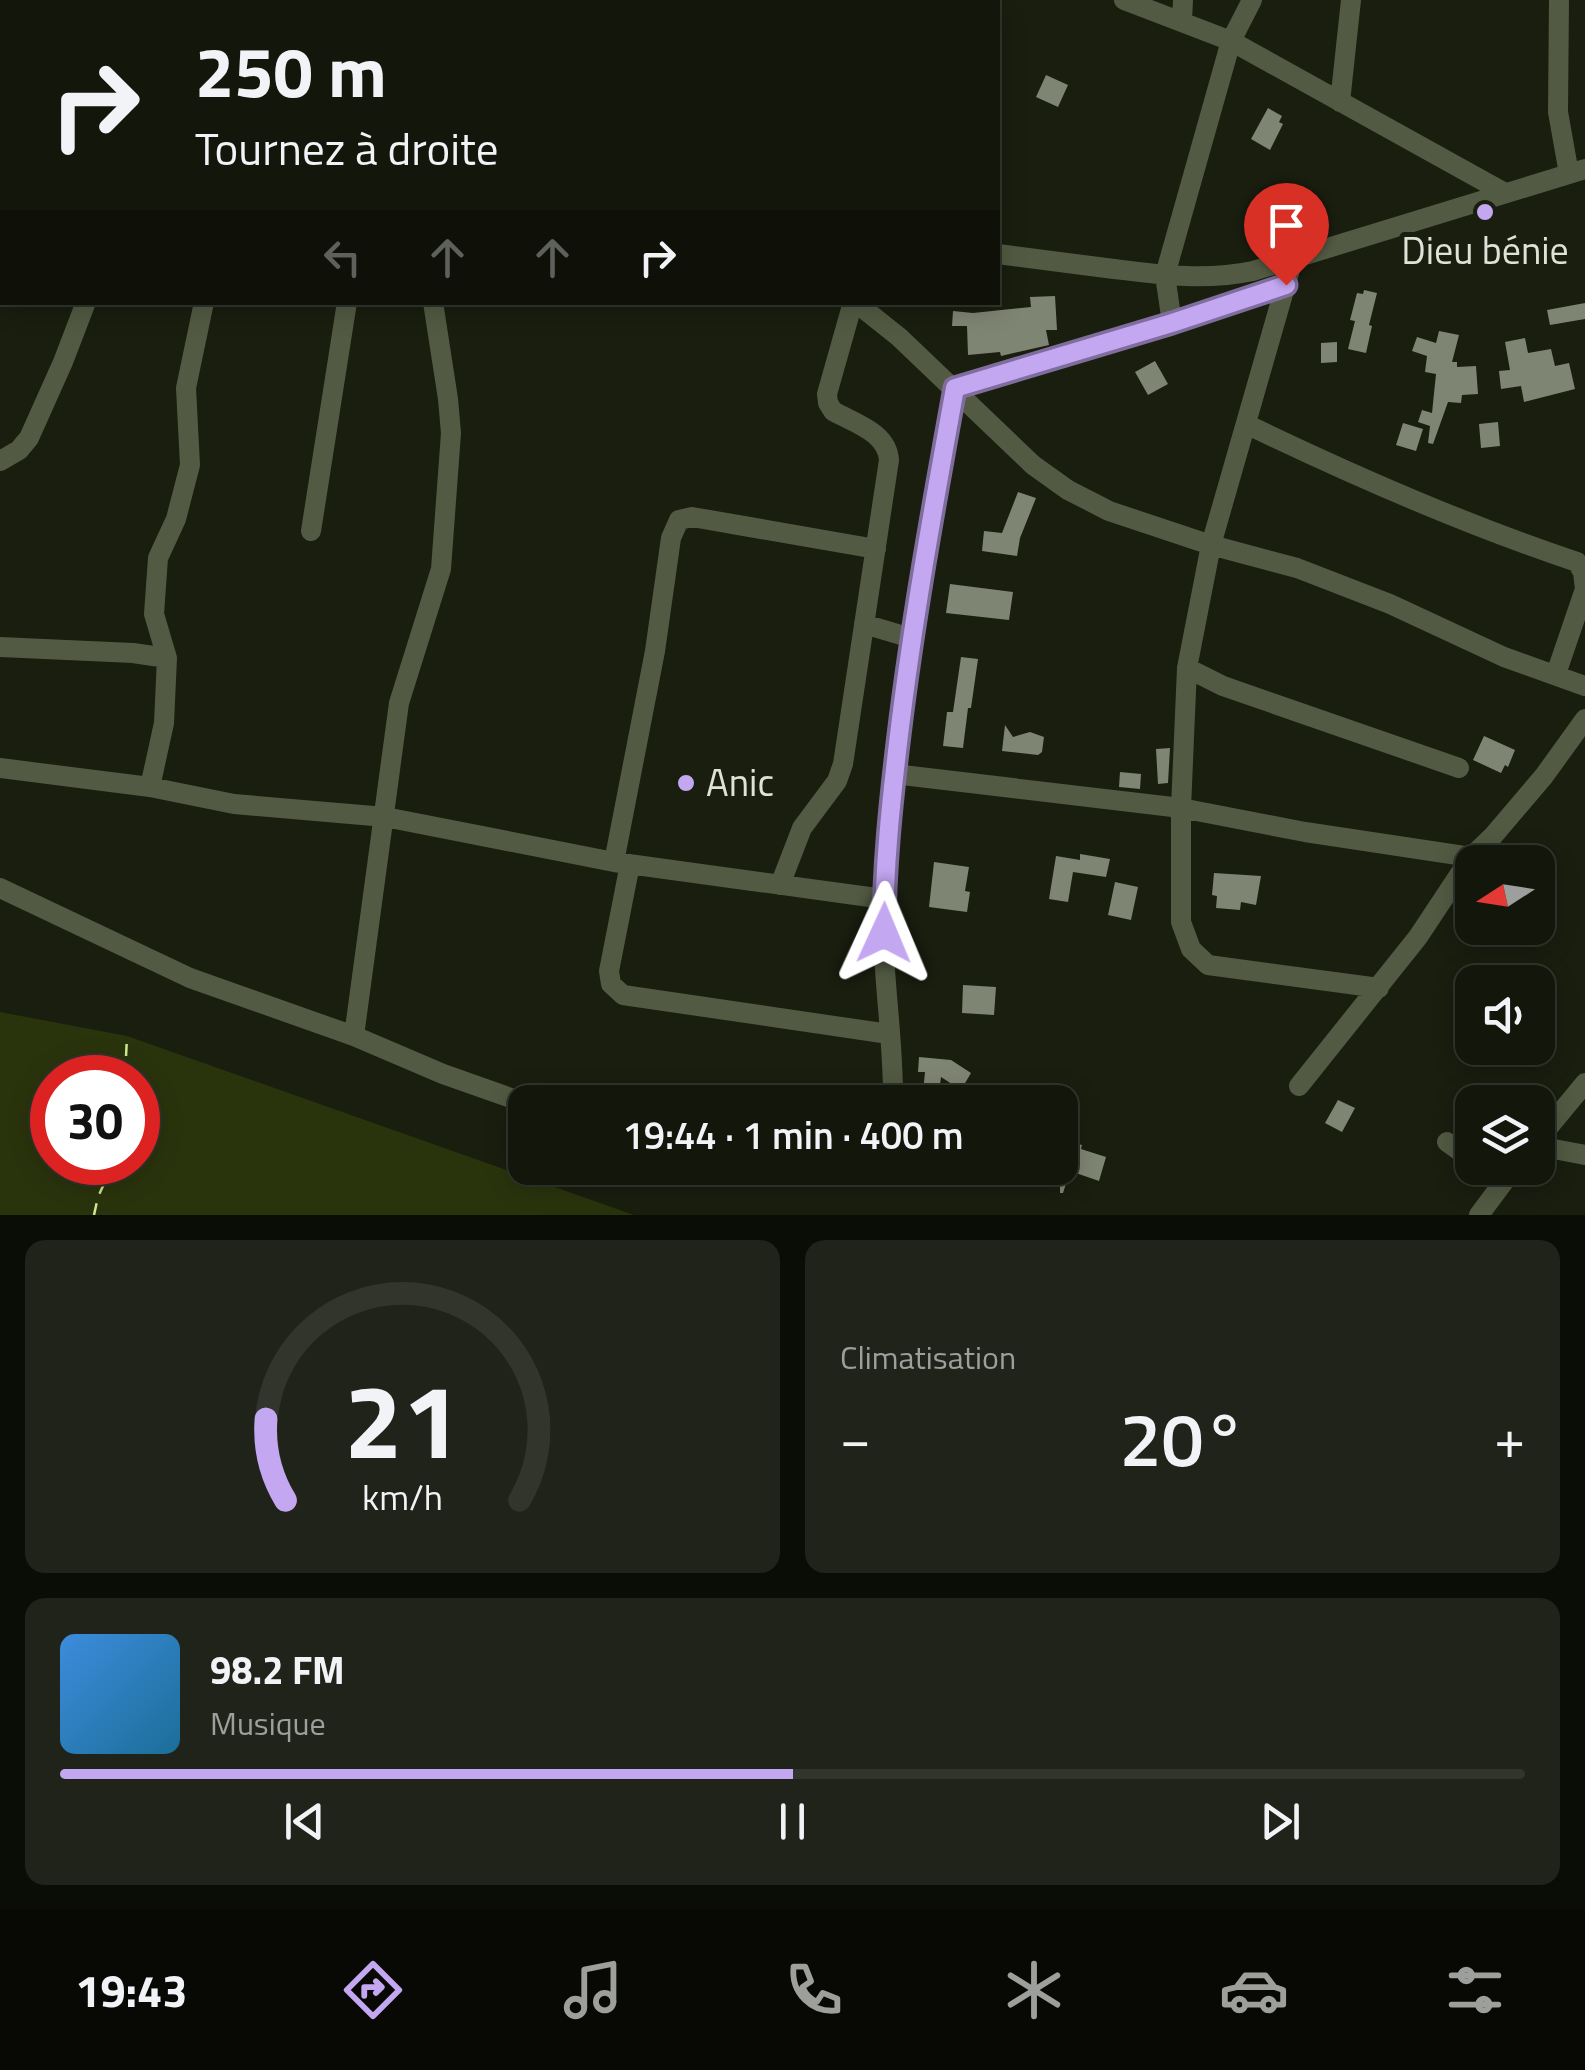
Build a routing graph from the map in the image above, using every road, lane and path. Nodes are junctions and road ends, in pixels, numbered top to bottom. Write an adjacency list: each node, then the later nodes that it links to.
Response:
1 (1124, 0): 5 (street)
2 (1252, 0): 6 (street)
3 (1352, 0): 7 (street)
4 (1559, 0): 8 (street)
5 (1182, 11): 6 (street)
6 (1231, 41): 7 (street); 12 (street)
7 (1340, 102): 9 (street)
8 (1577, 171): 9 (street)
9 (1505, 194): 11 (street)
10 (1000, 254): 12 (street)
11 (1294, 259): 12 (street); 13 (street)
12 (1165, 275): 20 (street)
13 (1286, 285): 20 (street); 22 (street)
14 (85, 305): 23 (street)
15 (203, 305): 30 (street)
16 (346, 305): 24 (street)
17 (433, 305): 40 (street)
18 (853, 305): 26 (street)
19 (858, 305): 21 (street)
20 (1172, 323): 21 (street)
21 (955, 388): 25 (street); 28 (street)
22 (1246, 424): 25 (street); 32 (street)
23 (0, 461)
24 (312, 531)
25 (1211, 545): 31 (street); 32 (street)
26 (876, 549): 27 (street); 43 (street)
27 (864, 624): 28 (street); 45 (street)
28 (911, 638): 37 (street)
29 (0, 647): 30 (street)
30 (167, 658): 38 (street)
31 (1186, 668): 36 (street); 39 (street)
32 (1556, 674): 33 (street)
33 (1585, 686)
34 (1585, 719): 41 (street)
35 (0, 768): 38 (street)
36 (1458, 768)
37 (894, 774): 39 (street); 47 (street)
38 (150, 787): 40 (street)
39 (1181, 808): 42 (street); 48 (street)
40 (384, 818): 43 (street); 50 (street)
41 (1485, 845)
42 (1455, 855)
43 (622, 863): 45 (street); 49 (street)
44 (1455, 882): 48 (street)
45 (780, 885): 47 (street)
46 (0, 888): 50 (street)
47 (884, 900): 49 (street)
48 (1379, 988): 53 (street)
49 (888, 1034): 52 (street)
50 (354, 1036): 54 (street)
51 (1585, 1083): 55 (street)
52 (894, 1085)
53 (1299, 1086)
54 (508, 1097)
55 (1555, 1121)
56 (1447, 1142): 58 (street)
57 (1555, 1147): 59 (street)
58 (1455, 1148)
59 (1585, 1154)
60 (1500, 1185): 61 (street)
61 (1478, 1215)

